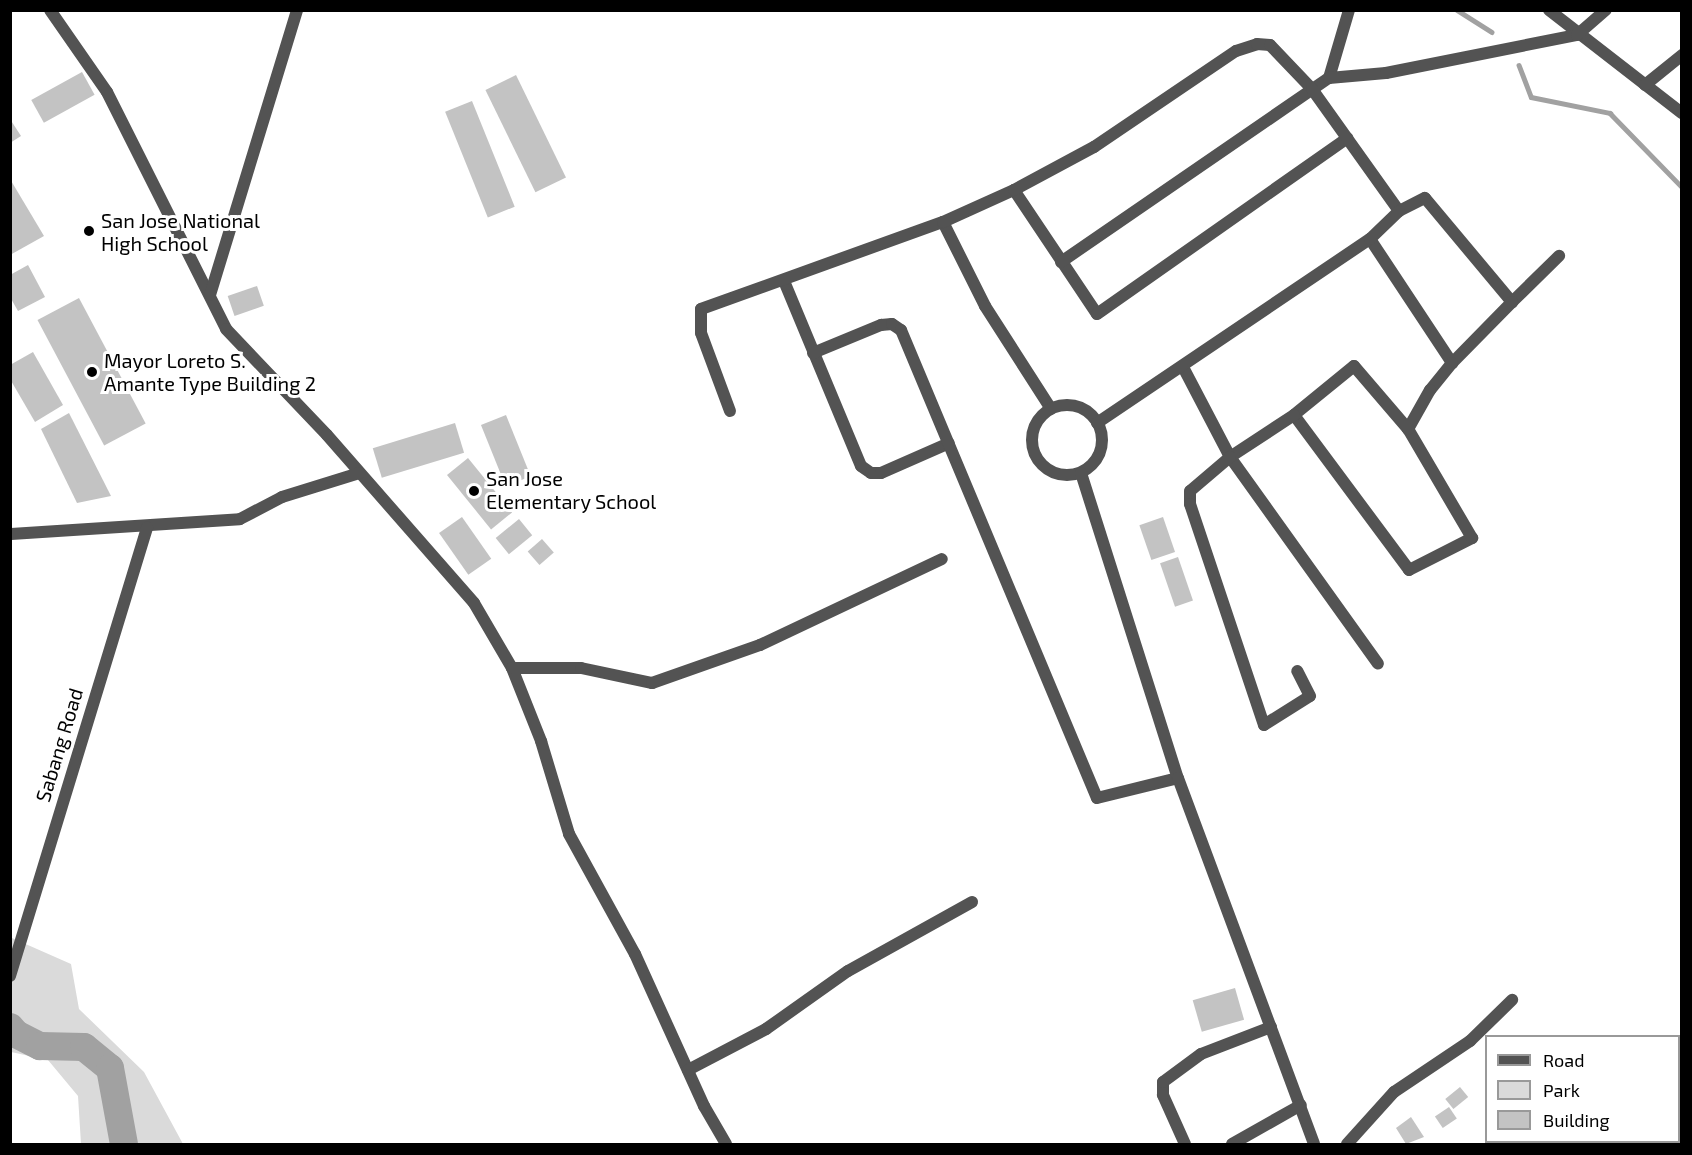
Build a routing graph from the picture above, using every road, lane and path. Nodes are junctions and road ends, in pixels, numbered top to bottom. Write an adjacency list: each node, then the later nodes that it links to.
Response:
1 (50, 10): 20 (street)
2 (297, 10): 20 (street)
3 (1349, 10): 8 (street)
4 (1549, 10): 6 (street)
5 (1606, 10): 6 (street)
6 (1577, 35): 8 (street); 9 (street)
7 (1682, 55): 9 (street)
8 (1329, 78): 10 (street)
9 (1645, 85): 11 (street)
10 (1312, 89): 12 (street); 13 (street); 18 (street)
11 (1682, 113)
12 (1347, 138): 14 (street); 18 (street)
13 (1014, 190): 15 (street); 18 (street)
14 (1399, 211): 16 (street); 21 (street)
15 (943, 222): 19 (street); 25 (street)
16 (1370, 239): 23 (street); 24 (street)
17 (1558, 256): 21 (street)
18 (1061, 262)
19 (784, 281): 22 (street); 26 (street)
20 (210, 295): 32 (street)
21 (1512, 302): 23 (street)
22 (813, 353): 30 (street); 30 (street)
23 (1452, 363): 29 (street)
24 (1183, 367): 28 (street); 31 (street)
25 (1051, 409): 28 (street); 33 (street)
26 (730, 411)
27 (1294, 415): 29 (street); 29 (street); 31 (street)
28 (1097, 423): 33 (street)
29 (1408, 429)
30 (949, 443): 40 (street)
31 (1230, 457): 37 (street); 39 (street)
32 (359, 473): 34 (street); 38 (street)
33 (1081, 473): 40 (street)
34 (147, 527): 35 (street); 42 (street, Sabang Road)
35 (10, 534)
36 (942, 559): 38 (street)
37 (1378, 664)
38 (512, 668): 45 (street)
39 (1297, 671)
40 (1178, 778): 44 (street)
41 (972, 902): 45 (street)
42 (10, 976)
43 (1512, 1000): 51 (street)
44 (1271, 1027): 46 (street); 48 (street)
45 (688, 1070): 47 (street)
46 (1301, 1105): 49 (street); 50 (street)
47 (726, 1144)
48 (1185, 1144)
49 (1232, 1144)
50 (1314, 1144)
51 (1347, 1144)

